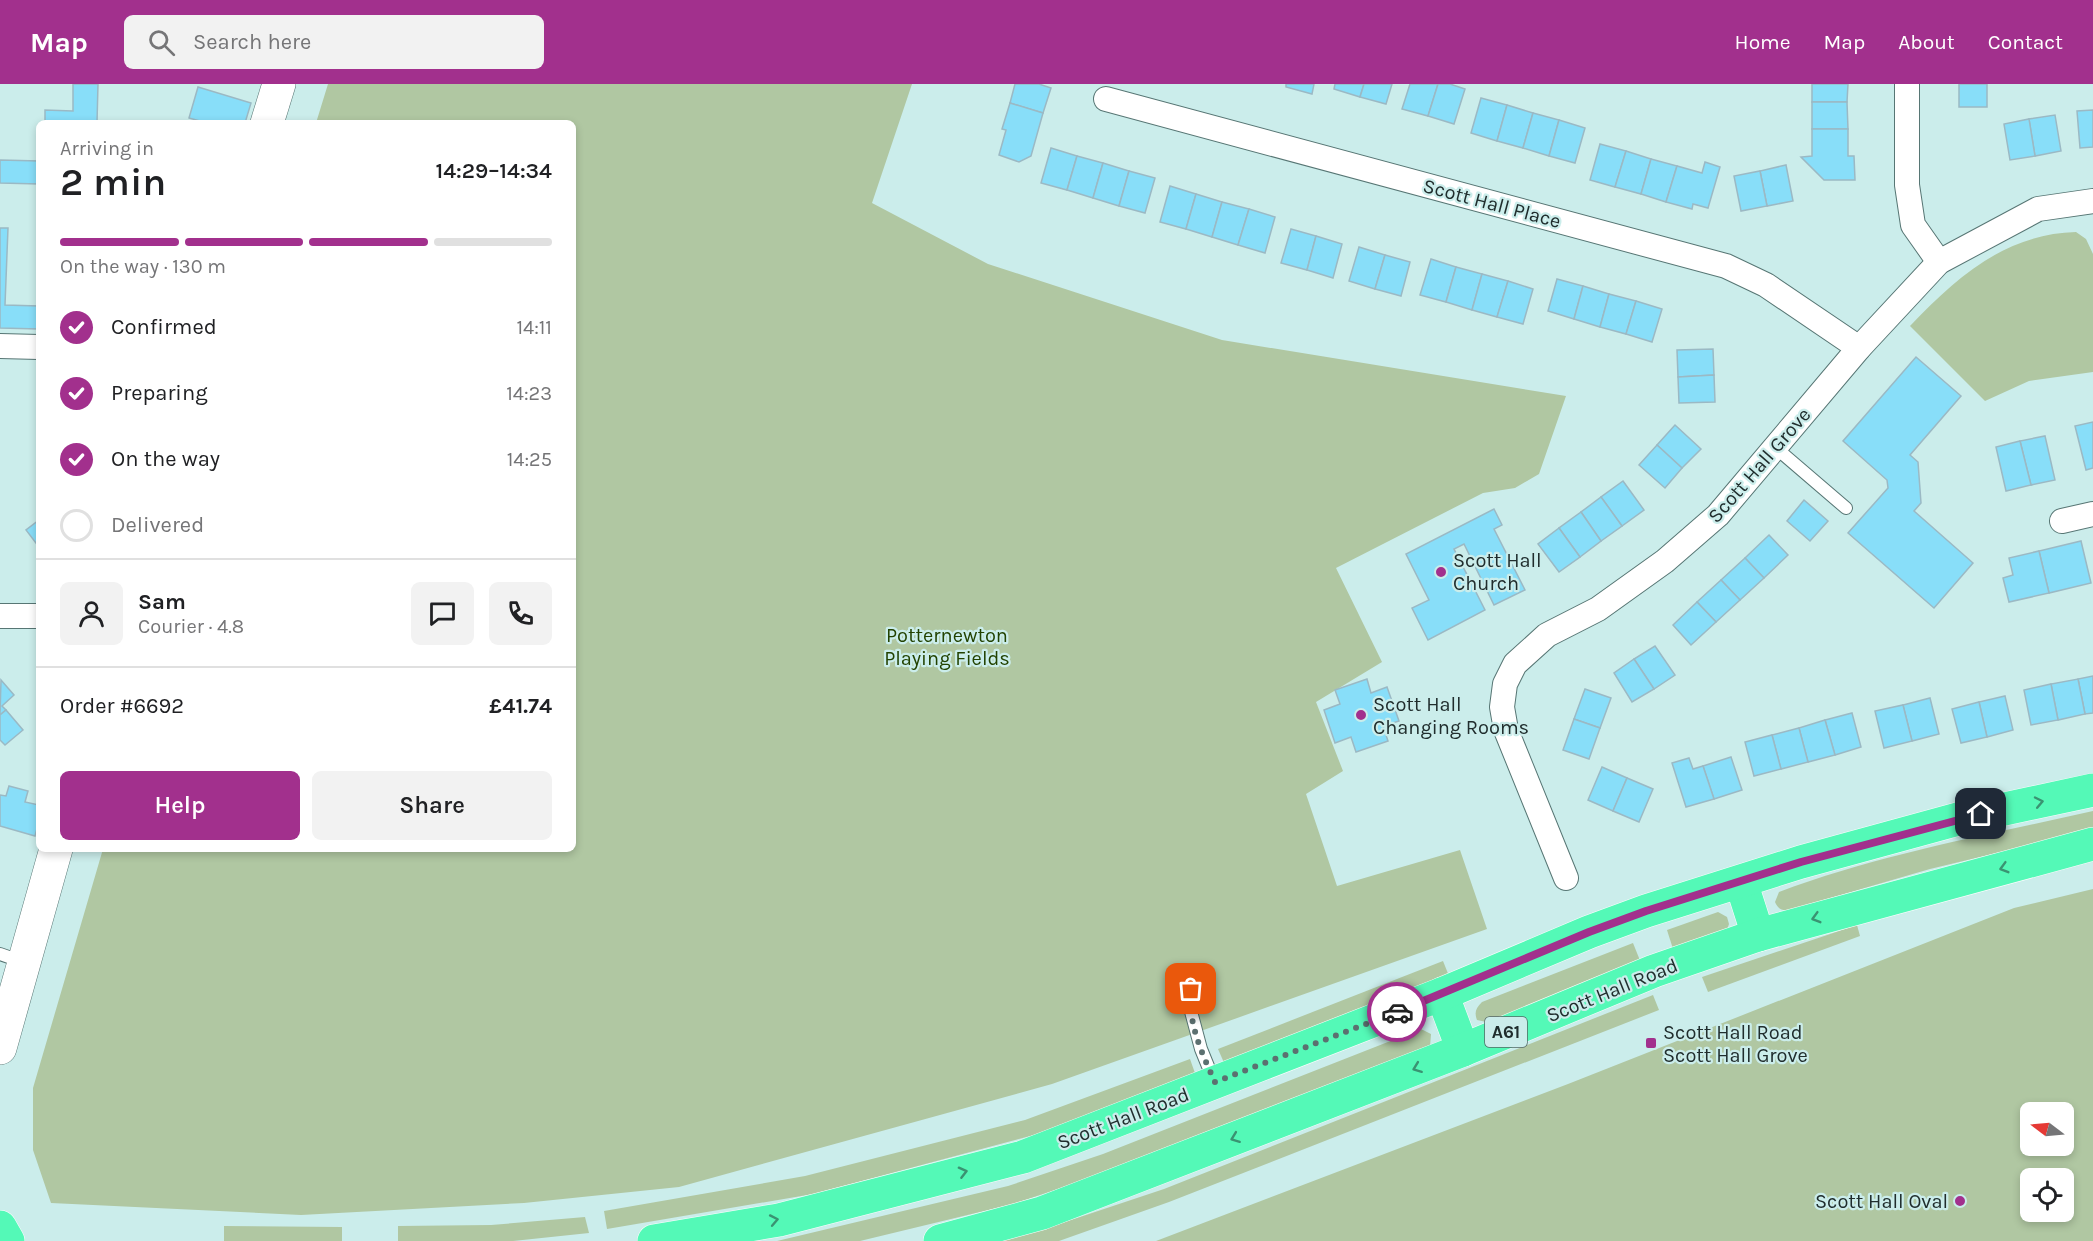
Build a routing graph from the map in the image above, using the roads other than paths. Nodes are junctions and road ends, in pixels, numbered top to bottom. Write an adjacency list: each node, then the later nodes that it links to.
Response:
1 (279, 84): 4 (main road)
2 (1907, 84): 6 (street)
3 (1106, 99): 9 (street, Scott Hall Place)
4 (268, 120)
5 (2093, 201): 6 (street, Scott Hall Grove)
6 (1938, 262): 9 (street, Scott Hall Grove)
7 (0, 346): 8 (street)
8 (36, 347)
9 (1858, 348): 10 (street, Scott Hall Grove)
10 (1776, 448): 11 (lane); 19 (street, Scott Hall Grove)
11 (1846, 508)
12 (2093, 514): 13 (street)
13 (2062, 520)
14 (0, 616): 15 (street)
15 (36, 616)
16 (2093, 790): 20 (highway, Scott Hall Road, one-way to 16)
17 (2093, 844): 21 (highway, Scott Hall Road / A61, one-way to 21)
18 (55, 852): 22 (main road)
19 (1566, 878)
20 (1741, 882): 21 (highway); 24 (highway, Scott Hall Road)
21 (1758, 935): 26 (highway, Scott Hall Road / A61)
22 (12, 958): 25 (main road)
23 (1193, 975): 27 (lane)
24 (1442, 994): 26 (highway); 27 (highway, Scott Hall Road)
25 (0, 1048)
26 (1463, 1050): 30 (highway, Scott Hall Road / A61, one-way to 30)
27 (1215, 1082): 28 (highway, Scott Hall Road, one-way to 27)
28 (743, 1233): 29 (highway, Scott Hall Road)
29 (654, 1241)
30 (940, 1241)

